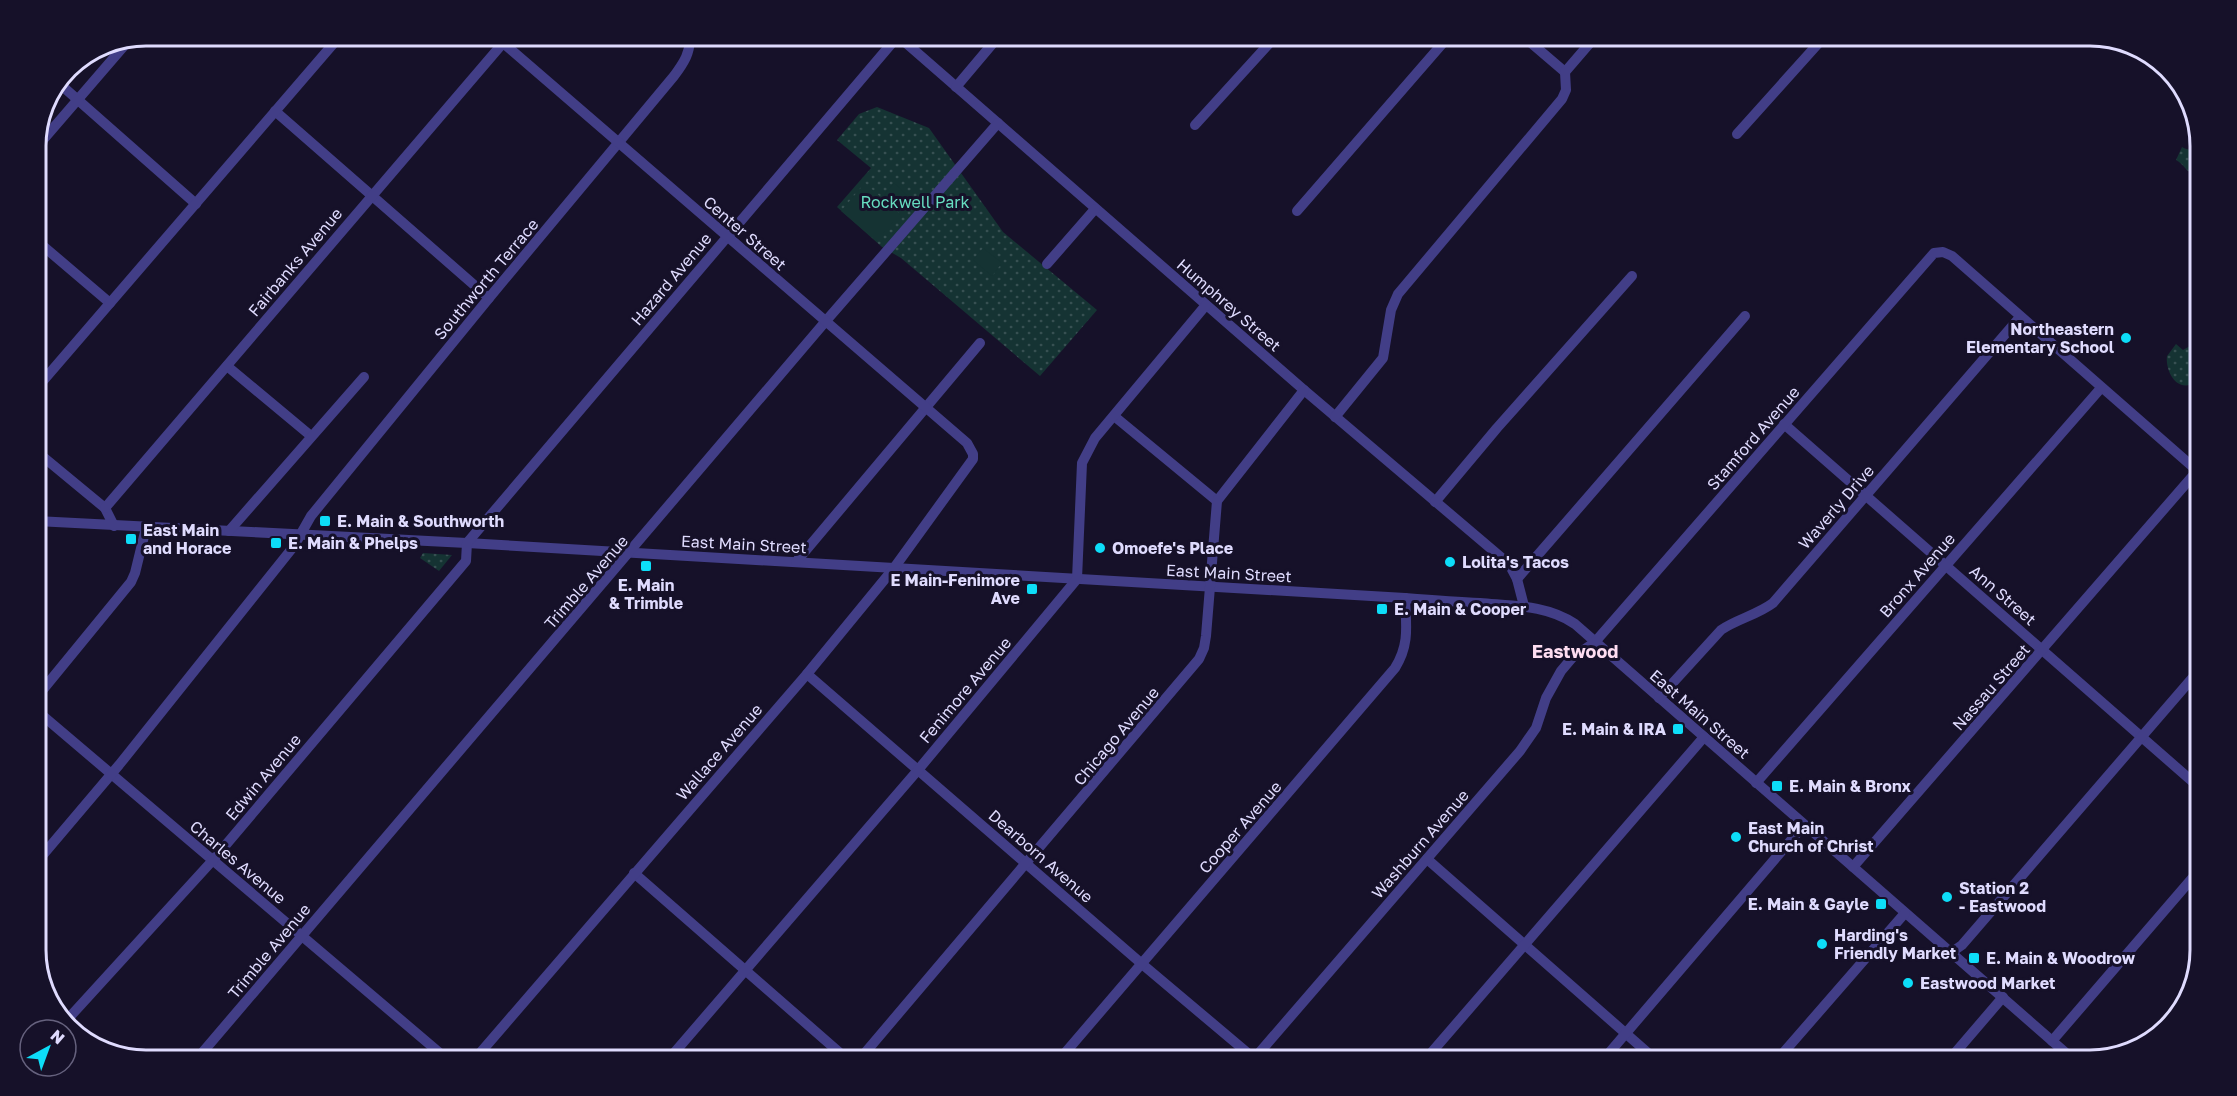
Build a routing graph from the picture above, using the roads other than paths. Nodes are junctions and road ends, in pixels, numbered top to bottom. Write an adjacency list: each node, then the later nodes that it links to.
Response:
1 (331, 46): 18 (street)
2 (495, 46): 24 (street, Fairbanks Avenue)
3 (511, 46): 23 (street, Center Street)
4 (689, 46): 23 (street, Southworth Terrace)
5 (889, 46): 28 (street, Hazard Avenue)
6 (909, 46): 15 (street, Humphrey Street)
7 (991, 46): 15 (street)
8 (1267, 46): 20 (street)
9 (1440, 46): 27 (street)
10 (1535, 46): 14 (street)
11 (1587, 46): 14 (street)
12 (1816, 46): 22 (street)
13 (120, 50): 17 (street)
14 (1565, 72): 46 (street)
15 (956, 87): 19 (street, Humphrey Street)
16 (65, 88): 17 (street)
17 (78, 99): 21 (street); 25 (street)
18 (275, 111): 24 (street); 25 (street)
19 (998, 123): 26 (street, Humphrey Street); 37 (street, Trimble Avenue)
20 (1195, 125)
21 (48, 134)
22 (1737, 134)
23 (618, 144): 28 (street, Center Street); 32 (street, Southworth Terrace)
24 (371, 196): 32 (street); 39 (street, Fairbanks Avenue)
25 (196, 204): 33 (street)
26 (1095, 209): 30 (street); 34 (street, Humphrey Street)
27 (1297, 211)
28 (727, 237): 37 (street, Center Street); 62 (street, Hazard Avenue)
29 (47, 249): 33 (street)
30 (1047, 264)
31 (1632, 276): 55 (street)
32 (489, 298): 61 (street, Southworth Terrace)
33 (110, 303): 40 (street)
34 (1206, 305): 43 (street, Humphrey Street); 45 (street)
35 (1745, 316): 68 (street)
36 (2020, 317): 42 (street); 47 (street, Stamford Avenue); 53 (street, Waverly Drive)
37 (825, 322): 44 (street, Center Street); 63 (street, Trimble Avenue)
38 (980, 343): 44 (street)
39 (226, 366): 48 (street); 56 (street, Fairbanks Avenue)
40 (47, 376)
41 (364, 377): 48 (street)
42 (2101, 388): 51 (street); 65 (street, Bronx Avenue)
43 (1304, 390): 46 (street, Humphrey Street); 54 (street)
44 (926, 408): 49 (street, Center Street); 64 (street)
45 (1114, 416): 54 (street); 67 (street)
46 (1335, 417): 55 (street, Humphrey Street)
47 (1784, 424): 53 (street, Ann Street); 72 (street, Stamford Avenue)
48 (311, 436): 60 (street)
49 (973, 454): 66 (street, Wallace Avenue)
50 (47, 460): 56 (street)
51 (2190, 465)
52 (2190, 483): 73 (street, Nassau Street)
53 (1866, 495): 65 (street, Ann Street); 77 (street, Waverly Drive)
54 (1217, 501): 69 (street, Chicago Avenue)
55 (1435, 502): 68 (street, Humphrey Street)
56 (105, 508): 58 (street)
57 (47, 523): 58 (street, East Main Street)
58 (114, 526): 59 (street, East Main Street)
59 (146, 528): 60 (street, East Main Street); 76 (street)
60 (229, 531): 61 (street, East Main Street)
61 (300, 536): 62 (street, East Main Street); 82 (street, Southworth Terrace)
62 (467, 543): 63 (street, East Main Street); 88 (street, Edwin Avenue)
63 (630, 553): 64 (street, East Main Street); 94 (street, Trimble Avenue)
64 (796, 562): 66 (street, East Main Street)
65 (1946, 565): 73 (street, Ann Street); 84 (street, Bronx Avenue)
66 (894, 568): 67 (street, East Main Street); 74 (street, Wallace Avenue)
67 (1077, 579): 69 (street, East Main Street); 81 (street, Fenimore Avenue)
68 (1517, 579): 71 (street, Humphrey Street)
69 (1210, 587): 70 (street, East Main Street); 89 (street, Chicago Avenue)
70 (1404, 598): 71 (street, East Main Street); 97 (street, Cooper Avenue)
71 (1524, 606): 72 (street, East Main Street)
72 (1595, 642): 77 (street, East Main Street); 87 (street, Washburn Avenue)
73 (2043, 650): 79 (street, Ann Street); 90 (street, Nassau Street)
74 (807, 674): 81 (street, Dearborn Avenue); 91 (street, Wallace Avenue)
75 (2190, 681): 79 (street)
76 (47, 685)
77 (1659, 698): 80 (street, East Main Street)
78 (47, 719): 82 (street, Charles Avenue)
79 (2142, 736): 83 (street, Ann Street); 96 (street)
80 (1704, 737): 84 (street, East Main Street); 95 (street)
81 (918, 770): 89 (street, Dearborn Avenue); 98 (street, Fenimore Avenue)
82 (112, 774): 86 (street, Southworth Terrace); 88 (street, Charles Avenue)
83 (2190, 779)
84 (1756, 783): 85 (street, East Main Street)
85 (1804, 825): 90 (street, East Main Street); 101 (street)
86 (47, 850)
87 (1427, 859): 95 (street); 111 (street, Washburn Avenue)
88 (213, 860): 94 (street, Charles Avenue); 100 (street, Edwin Avenue)
89 (1027, 864): 97 (street, Dearborn Avenue); 108 (street, Chicago Avenue)
90 (1853, 867): 93 (street, East Main Street)
91 (634, 873): 98 (street); 105 (street, Wallace Avenue)
92 (2190, 881): 102 (street)
93 (1905, 913): 96 (street, East Main Street); 115 (street)
94 (302, 936): 103 (street, Trimble Avenue); 104 (street, Charles Avenue)
95 (1524, 946): 101 (street); 112 (street)
96 (1952, 952): 99 (street, East Main Street)
97 (1142, 964): 109 (street, Cooper Avenue); 110 (street, Dearborn Avenue)
98 (745, 970): 106 (street, Fenimore Avenue); 107 (street)
99 (2003, 997): 102 (street, East Main Street); 116 (street)
100 (71, 1015)
101 (1626, 1034): 113 (street); 114 (street)
102 (2052, 1041): 117 (street, East Main Street)
103 (205, 1050)
104 (436, 1050)
105 (483, 1050)
106 (677, 1050)
107 (837, 1050)
108 (869, 1050)
109 (1068, 1050)
110 (1242, 1050)
111 (1263, 1050)
112 (1434, 1050)
113 (1612, 1050)
114 (1644, 1050)
115 (1786, 1050)
116 (1957, 1050)
117 (2062, 1050)

